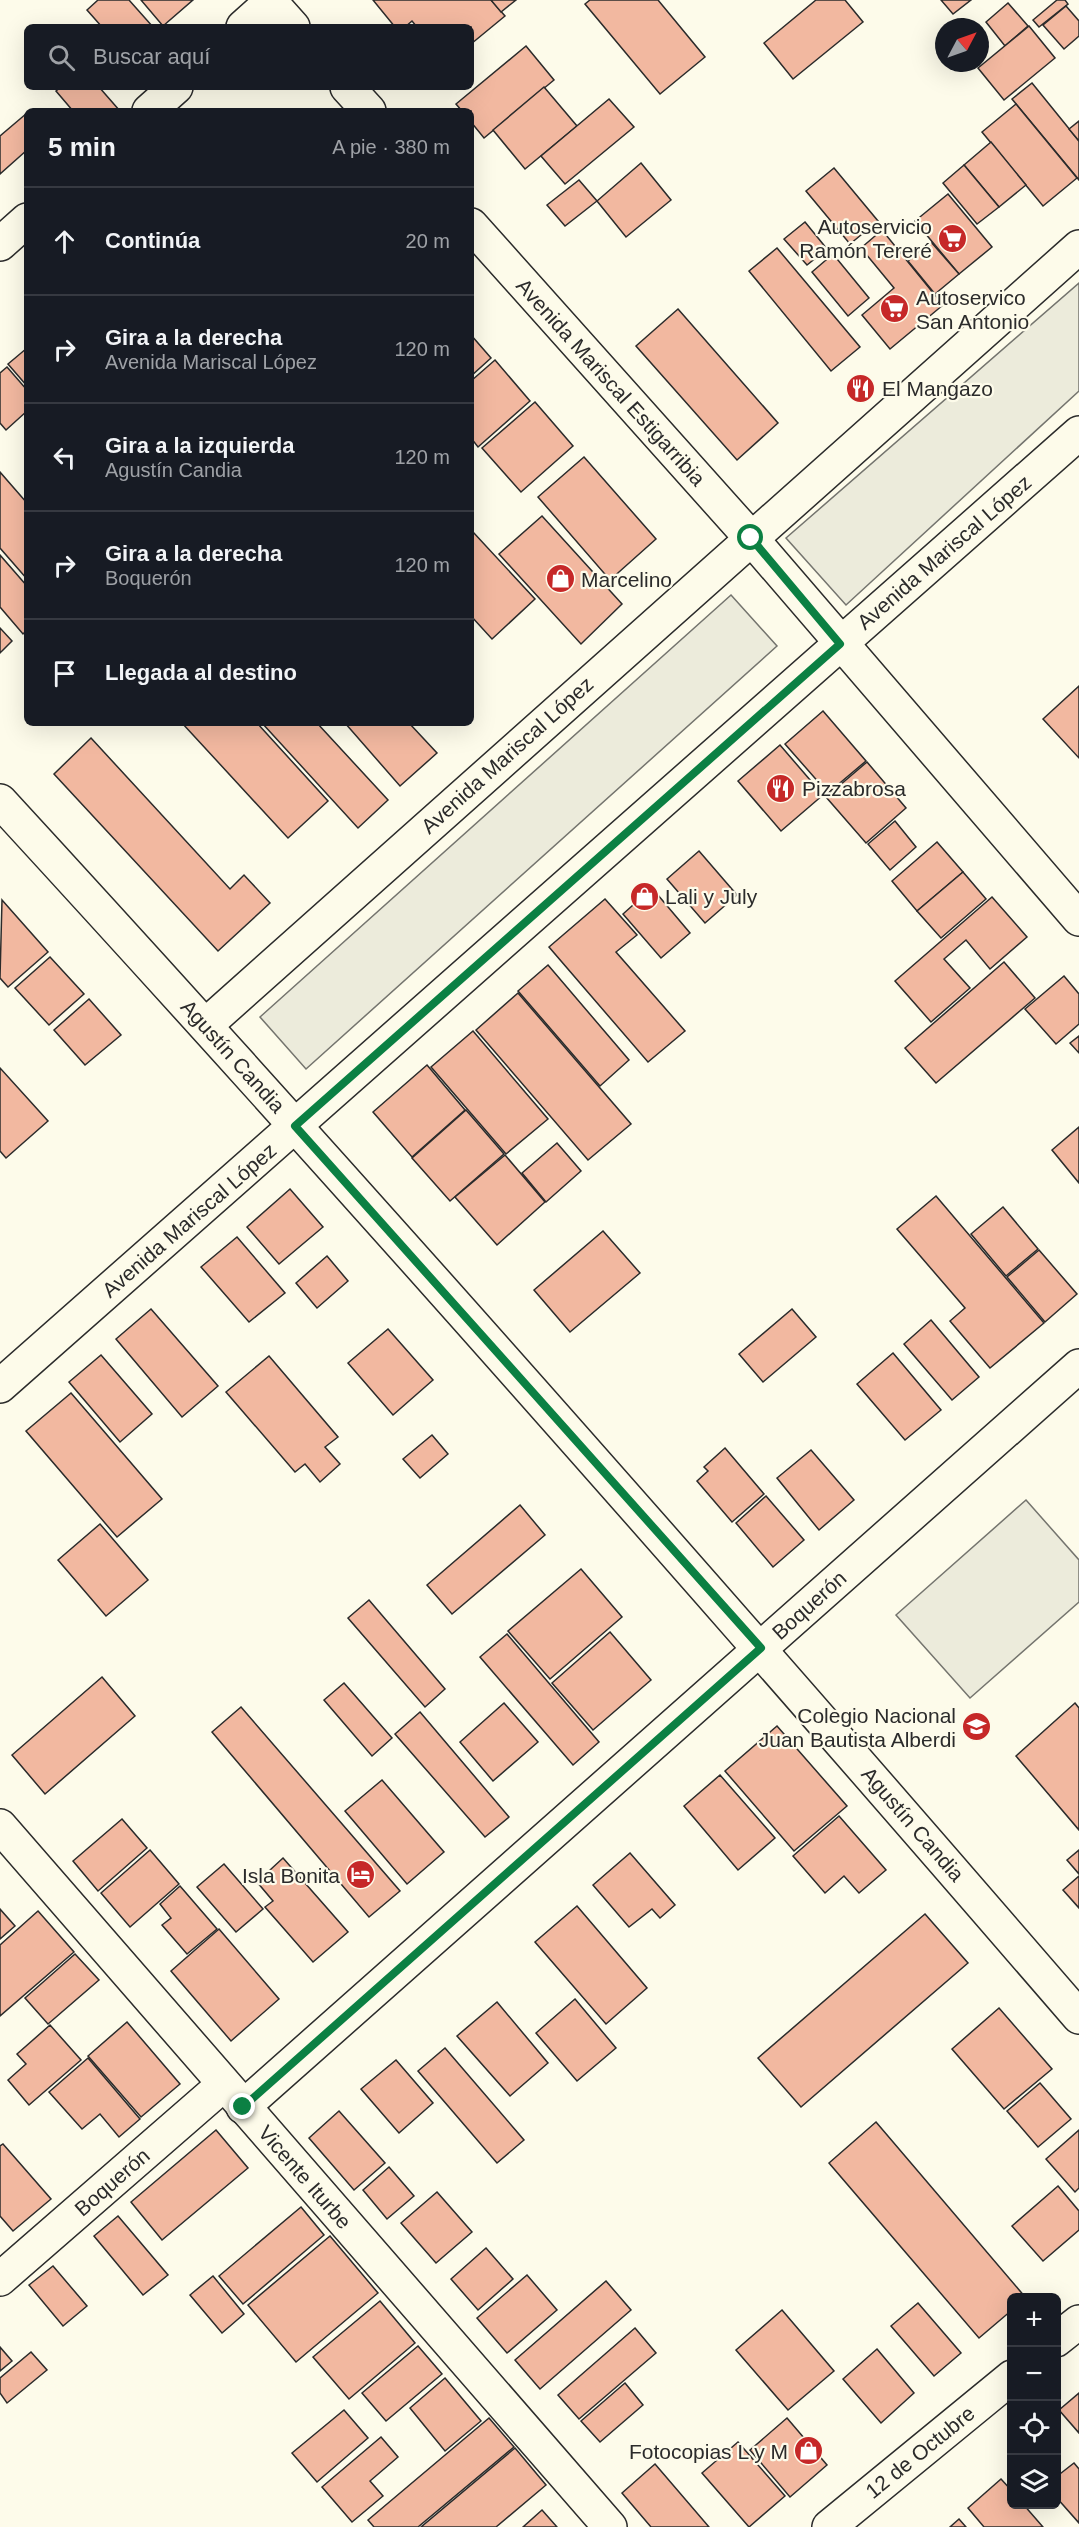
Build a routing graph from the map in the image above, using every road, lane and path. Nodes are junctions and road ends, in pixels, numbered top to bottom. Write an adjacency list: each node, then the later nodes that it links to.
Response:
1 (271, 1): 2 (street); 3 (street)
2 (246, 24)
3 (290, 24)
4 (173, 90): 6 (street)
5 (350, 90): 7 (street)
6 (152, 108)
7 (366, 108)
8 (24, 223): 10 (street)
9 (474, 228): 13 (street, Avenida Mariscal Estigarribia)
10 (0, 244)
11 (1079, 247): 13 (street, Avenida Mariscal López)
12 (1079, 433): 14 (street, Avenida Mariscal López)
13 (751, 538): 14 (street, Avenida Mariscal Estigarribia); 17 (street, Avenida Mariscal López)
14 (840, 644): 16 (street, Avenida Mariscal Estigarribia); 18 (street, Avenida Mariscal López)
15 (0, 801): 17 (street, Agustín Candia)
16 (1079, 920)
17 (206, 1025): 18 (street, Agustín Candia)
18 (295, 1126): 20 (street, Avenida Mariscal López); 21 (street, Agustín Candia)
19 (1079, 1366): 21 (street, Boquerón)
20 (0, 1386)
21 (761, 1648): 23 (street, Agustín Candia); 24 (street, Boquerón)
22 (0, 1826): 24 (street, Vicente Iturbe)
23 (1079, 2017)
24 (233, 2096): 25 (street, Boquerón); 29 (street, Vicente Iturbe)
25 (0, 2279)
26 (1079, 2322): 27 (street)
27 (1061, 2336)
28 (1007, 2380): 30 (street, 12 de Octubre)
29 (610, 2527)
30 (829, 2527)

